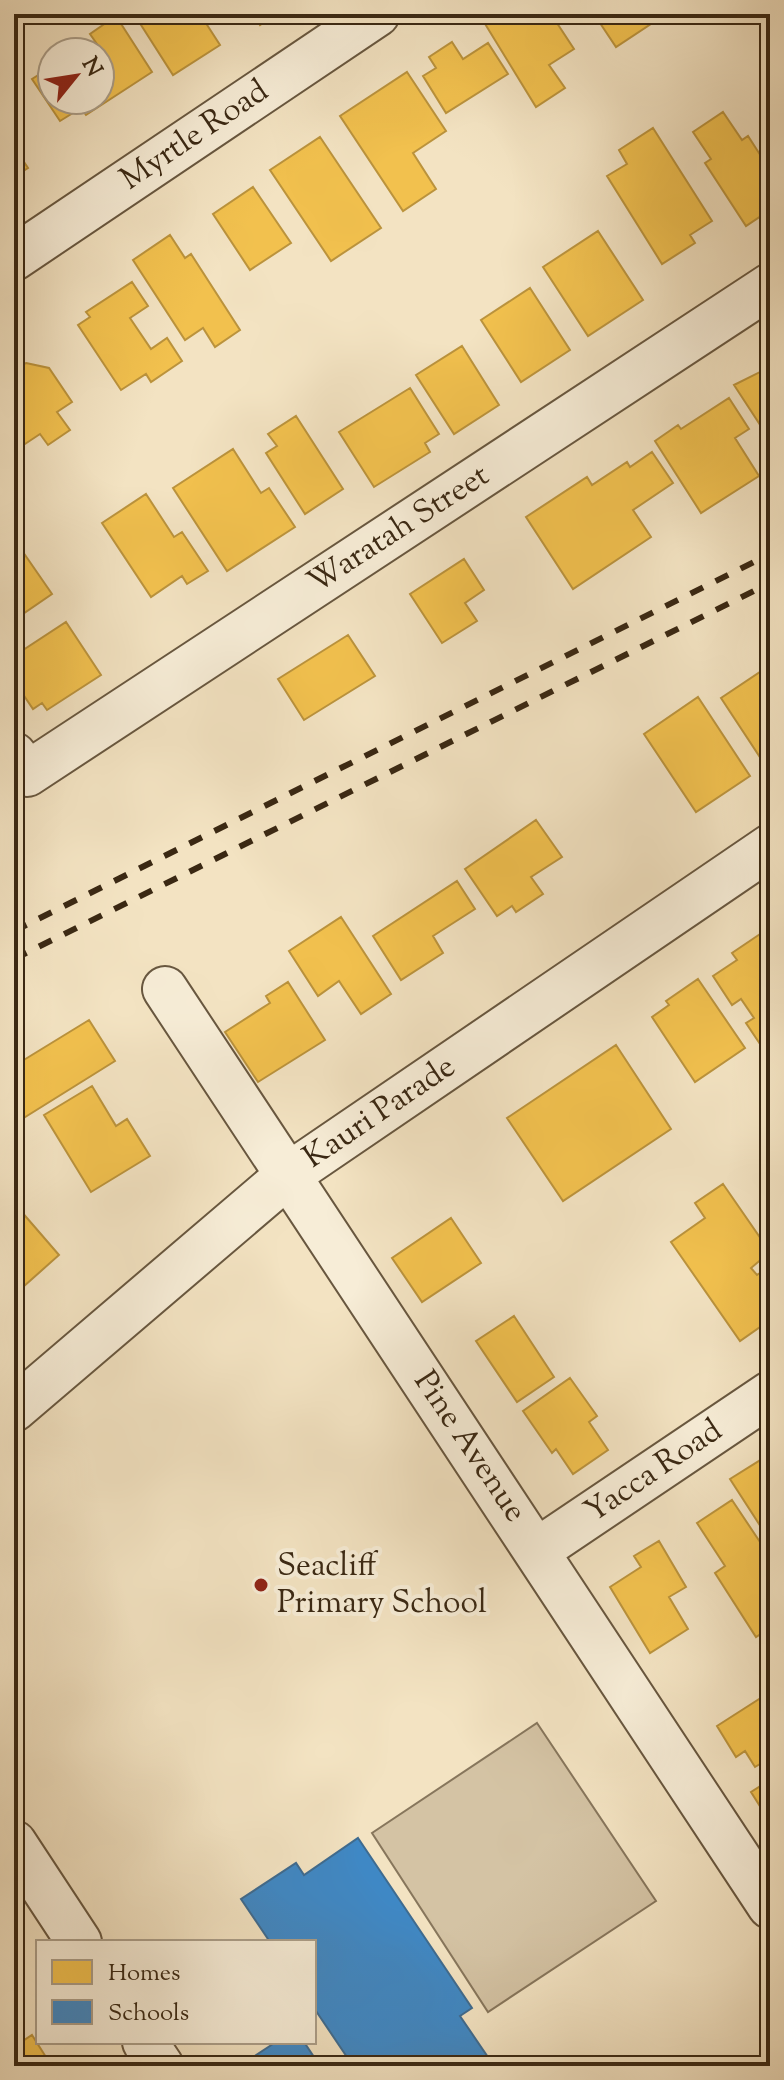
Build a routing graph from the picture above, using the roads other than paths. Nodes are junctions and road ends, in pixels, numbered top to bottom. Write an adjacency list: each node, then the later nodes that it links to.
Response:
1 (377, 14): 2 (street, Myrtle Road)
2 (14, 258)
3 (770, 286): 4 (street, Waratah Street)
4 (21, 764)
5 (770, 847): 7 (street, Kauri Parade)
6 (165, 989): 7 (street, Pine Avenue)
7 (287, 1176): 9 (street, Kauri Parade); 10 (street, Pine Avenue)
8 (770, 1394): 10 (street, Yacca Road)
9 (14, 1409)
10 (538, 1550): 12 (street, Pine Avenue)
11 (14, 1843): 13 (street)
12 (770, 1906)
13 (78, 1940)
14 (146, 2044): 15 (street)
15 (161, 2066)

